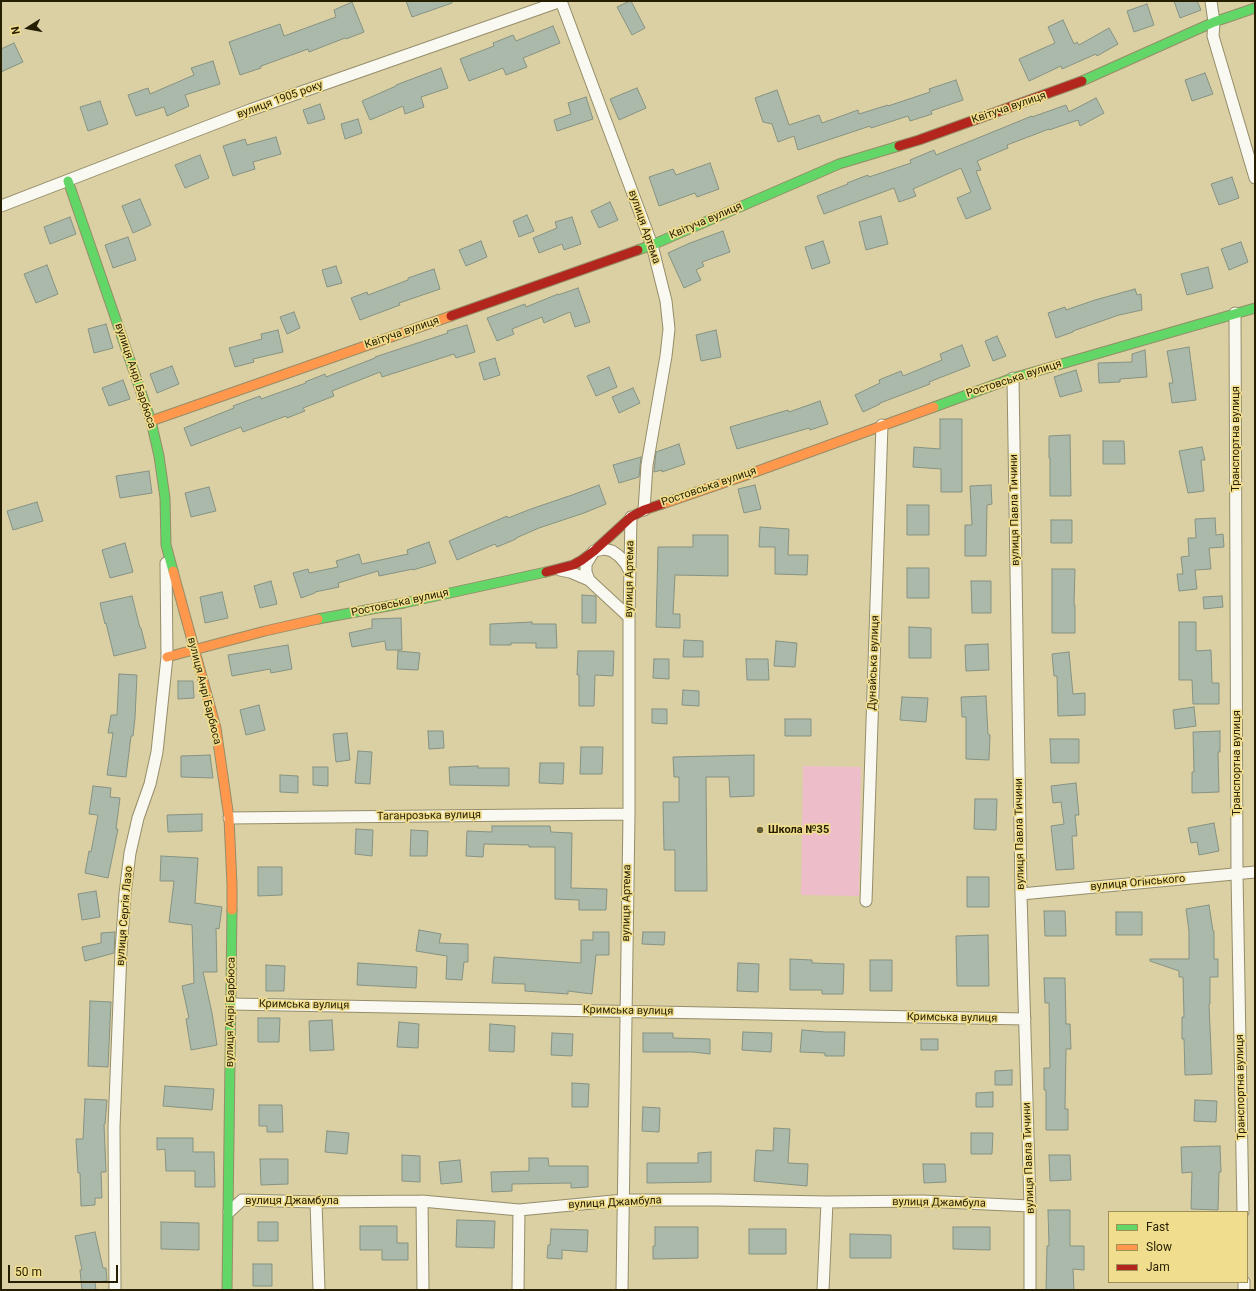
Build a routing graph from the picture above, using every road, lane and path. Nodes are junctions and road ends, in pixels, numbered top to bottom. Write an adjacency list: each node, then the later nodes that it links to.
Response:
1 (561, 1): 6 (street, вулиця 1905 року); 8 (street, вулиця Артема)
2 (1211, 1): 4 (street)
3 (1255, 8): 4 (street, Квітуча вулиця)
4 (1214, 22): 5 (street); 8 (street, Квітуча вулиця)
5 (1255, 178)
6 (68, 181): 7 (street, вулиця 1905 року); 12 (street, вулиця Анрі Барбюса)
7 (1, 206)
8 (652, 245): 12 (street, Квітуча вулиця); 14 (street, вулиця Артема)
9 (1255, 308): 10 (street, Ростовська вулиця)
10 (1235, 313): 11 (street, Ростовська вулиця); 27 (street, Транспортна вулиця)
11 (1013, 378): 13 (street, Ростовська вулиця); 28 (street, вулиця Павла Тичини)
12 (151, 421): 16 (street, вулиця Анрі Барбюса)
13 (882, 425): 14 (street, Ростовська вулиця); 29 (street, Дунайська вулиця)
14 (644, 510): 15 (street, Ростовська вулиця)
15 (631, 517): 17 (street, Ростовська вулиця); 19 (street, вулиця Артема)
16 (166, 545): 22 (street, вулиця Анрі Барбюса); 23 (street, вулиця Сергія Лазо)
17 (594, 551): 18 (street, Ростовська вулиця); 19 (street); 20 (street)
18 (558, 570): 20 (street); 22 (street, Ростовська вулиця)
19 (630, 572): 21 (street, вулиця Артема)
20 (589, 580): 21 (street)
21 (629, 617): 24 (street, вулиця Артема)
22 (195, 650): 23 (street, Ростовська вулиця); 25 (street, вулиця Анрі Барбюса)
23 (167, 656): 41 (street, вулиця Сергія Лазо)
24 (629, 814): 25 (street, Таганрозька вулиця); 31 (street, вулиця Артема)
25 (229, 818): 30 (street, вулиця Анрі Барбюса)
26 (1255, 872): 27 (street, вулиця Огінського)
27 (1237, 874): 28 (street, вулиця Огінського); 39 (street, Транспортна вулиця)
28 (1021, 894): 32 (street, вулиця Павла Тичини)
29 (866, 902)
30 (232, 1004): 31 (street, Кримська вулиця); 40 (street, вулиця Анрі Барбюса)
31 (626, 1011): 32 (street, Кримська вулиця); 34 (street, вулиця Артема)
32 (1025, 1019): 37 (street, вулиця Павла Тичини)
33 (422, 1200): 35 (street, вулиця Джамбула); 38 (street, вулиця Джамбула); 44 (street)
34 (624, 1200): 36 (street, вулиця Джамбула); 38 (street, вулиця Джамбула); 46 (street, вулиця Артема)
35 (316, 1202): 40 (street, вулиця Джамбула); 43 (street)
36 (827, 1202): 37 (street, вулиця Джамбула); 47 (street)
37 (1030, 1206): 48 (street, вулиця Павла Тичини)
38 (519, 1210): 45 (street)
39 (1243, 1211)
40 (229, 1212): 42 (street, вулиця Анрі Барбюса)
41 (115, 1290)
42 (227, 1290)
43 (319, 1290)
44 (422, 1290)
45 (518, 1290)
46 (622, 1290)
47 (822, 1290)
48 (1030, 1290)

